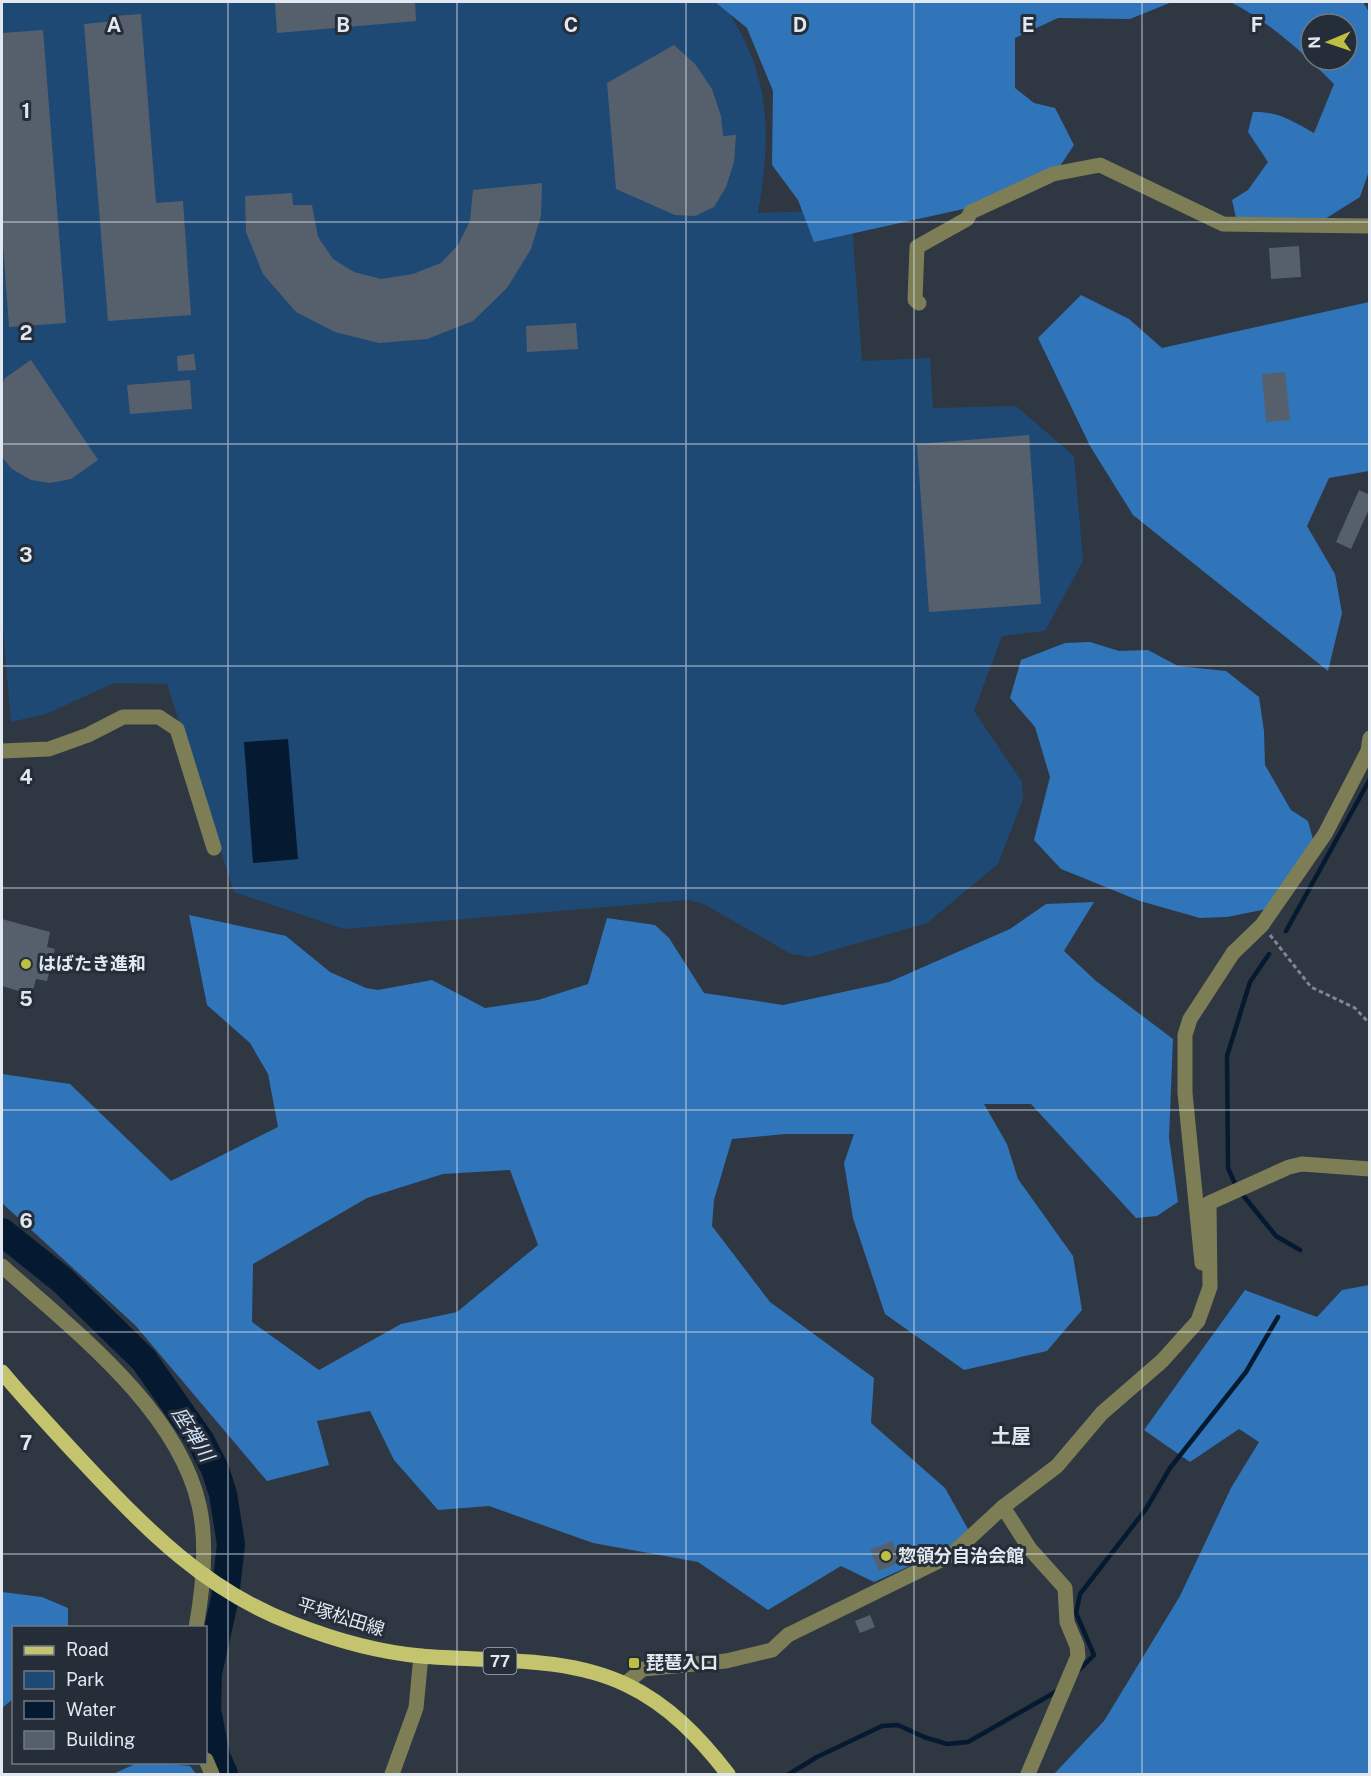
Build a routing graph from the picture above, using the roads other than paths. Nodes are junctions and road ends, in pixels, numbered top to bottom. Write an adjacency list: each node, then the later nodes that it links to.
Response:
1 (1370, 226): 2 (street)
2 (919, 303)
3 (1370, 738): 8 (street)
4 (2, 751): 5 (street)
5 (214, 848)
6 (1370, 1169): 8 (street)
7 (2, 1266): 11 (street)
8 (1202, 1309): 10 (street)
9 (2, 1372): 11 (main road, 平塚松田線 / 77)
10 (1003, 1507): 14 (street); 17 (street)
11 (203, 1575): 12 (street); 13 (main road, 平塚松田線 / 77)
12 (196, 1626)
13 (421, 1656): 14 (main road, 平塚松田線 / 77); 15 (street)
14 (625, 1684): 16 (main road, 平塚松田線 / 77)
15 (392, 1774)
16 (728, 1774)
17 (1028, 1774)

